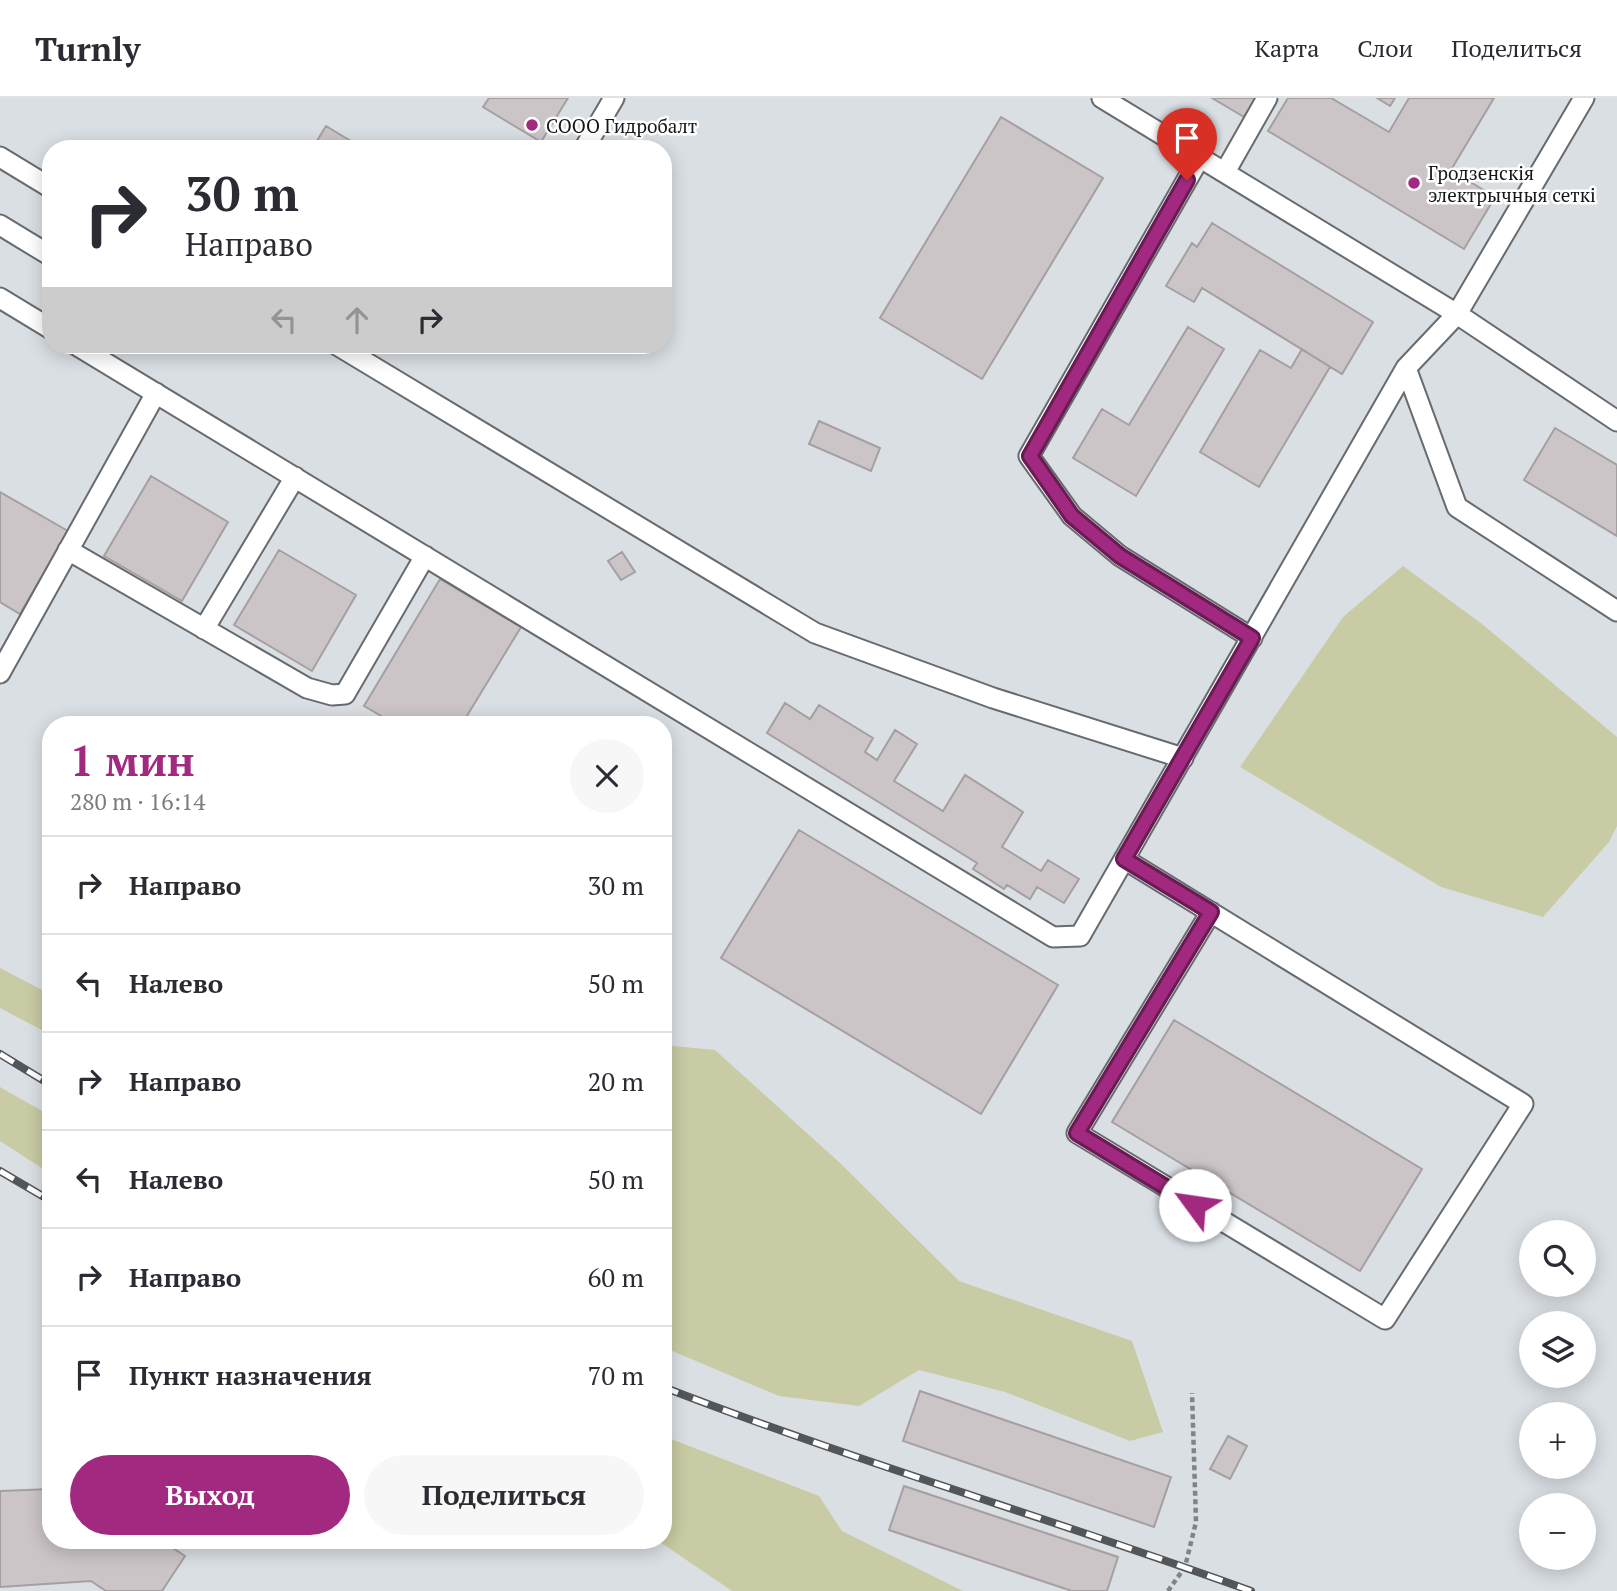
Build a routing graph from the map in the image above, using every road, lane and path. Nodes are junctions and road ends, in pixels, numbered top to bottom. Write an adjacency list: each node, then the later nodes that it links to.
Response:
1 (614, 98): 5 (lane)
2 (1102, 98): 7 (lane)
3 (1267, 98): 8 (lane)
4 (1584, 98): 13 (lane)
5 (589, 140)
6 (0, 157): 9 (lane)
7 (1200, 157): 8 (lane); 25 (lane)
8 (1225, 172): 13 (lane)
9 (42, 183)
10 (0, 225): 11 (lane)
11 (42, 251)
12 (0, 298): 14 (lane)
13 (1457, 314): 17 (lane); 19 (lane)
14 (42, 324)
15 (91, 354): 18 (lane)
16 (352, 354): 27 (lane)
17 (1406, 368): 23 (lane); 25 (lane)
18 (156, 393): 20 (lane); 21 (lane)
19 (1617, 421)
20 (295, 477): 22 (lane); 24 (lane)
21 (68, 550): 24 (lane); 26 (lane)
22 (425, 556): 24 (lane); 28 (lane)
23 (1617, 611)
24 (204, 629)
25 (1252, 638): 27 (lane)
26 (0, 673)
27 (1182, 758): 28 (lane)
28 (1124, 859): 29 (lane)
29 (1211, 912): 29 (lane)
30 (1192, 1393): 31 (path)
31 (1168, 1591)

